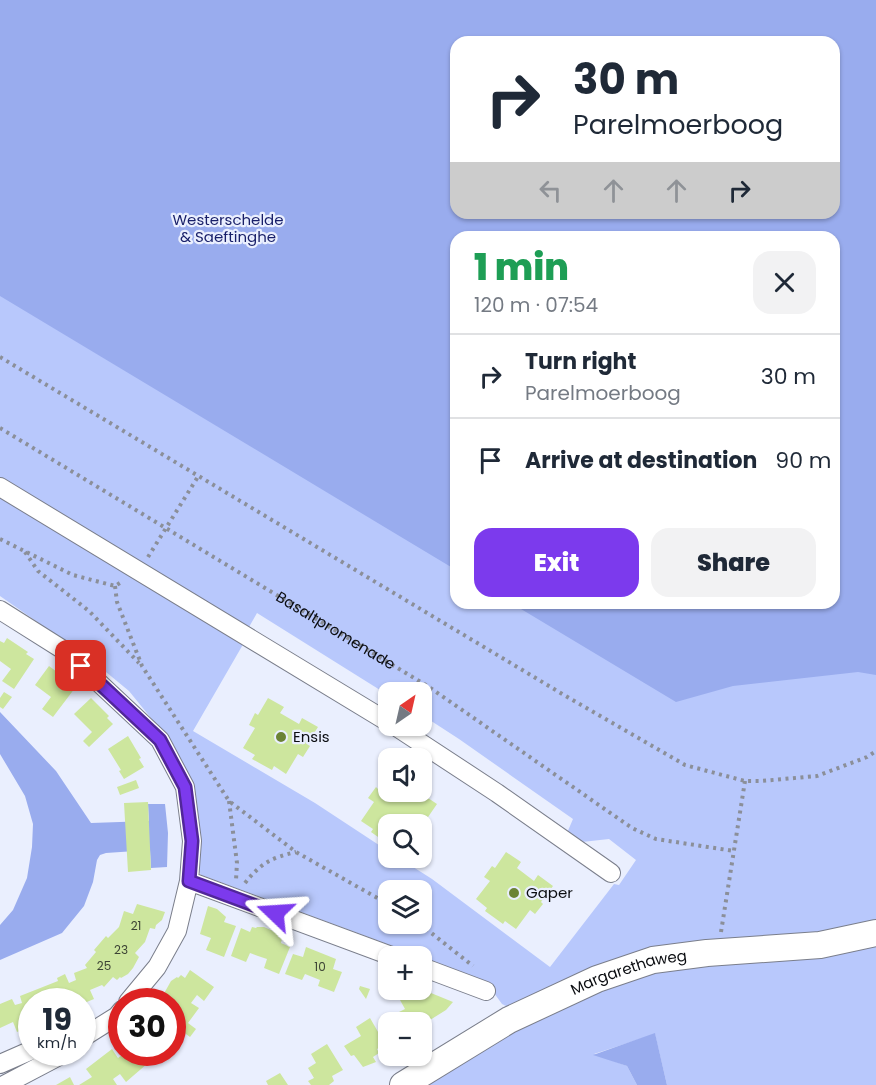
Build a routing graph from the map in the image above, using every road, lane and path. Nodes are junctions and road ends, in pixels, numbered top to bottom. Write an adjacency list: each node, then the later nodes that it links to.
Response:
1 (0, 357): 3 (path)
2 (0, 428): 5 (path, Basaltpromenade)
3 (199, 475): 5 (path); 15 (path)
4 (0, 487): 8 (street)
5 (167, 527): 8 (path); 17 (path, Basaltpromenade)
6 (0, 539): 7 (path)
7 (24, 551): 9 (path); 11 (path)
8 (139, 571): 9 (path); 12 (street)
9 (115, 586): 11 (path)
10 (0, 610): 20 (street)
11 (142, 666): 16 (path)
12 (378, 716)
13 (410, 736): 19 (street)
14 (876, 751): 15 (path)
15 (745, 781): 17 (path)
16 (229, 801): 18 (path); 22 (path)
17 (734, 851): 23 (path)
18 (296, 852): 21 (path); 22 (path)
19 (611, 873)
20 (189, 881): 22 (street); 28 (street)
21 (378, 898)
22 (235, 899): 26 (street)
23 (723, 918)
24 (432, 933): 29 (path)
25 (876, 933): 34 (street, Margarethaweg)
26 (378, 951)
27 (432, 971): 29 (street)
28 (140, 988)
29 (486, 991)
30 (18, 1056): 31 (street)
31 (0, 1064)
32 (40, 1066): 33 (street)
33 (4, 1085)
34 (403, 1085)

